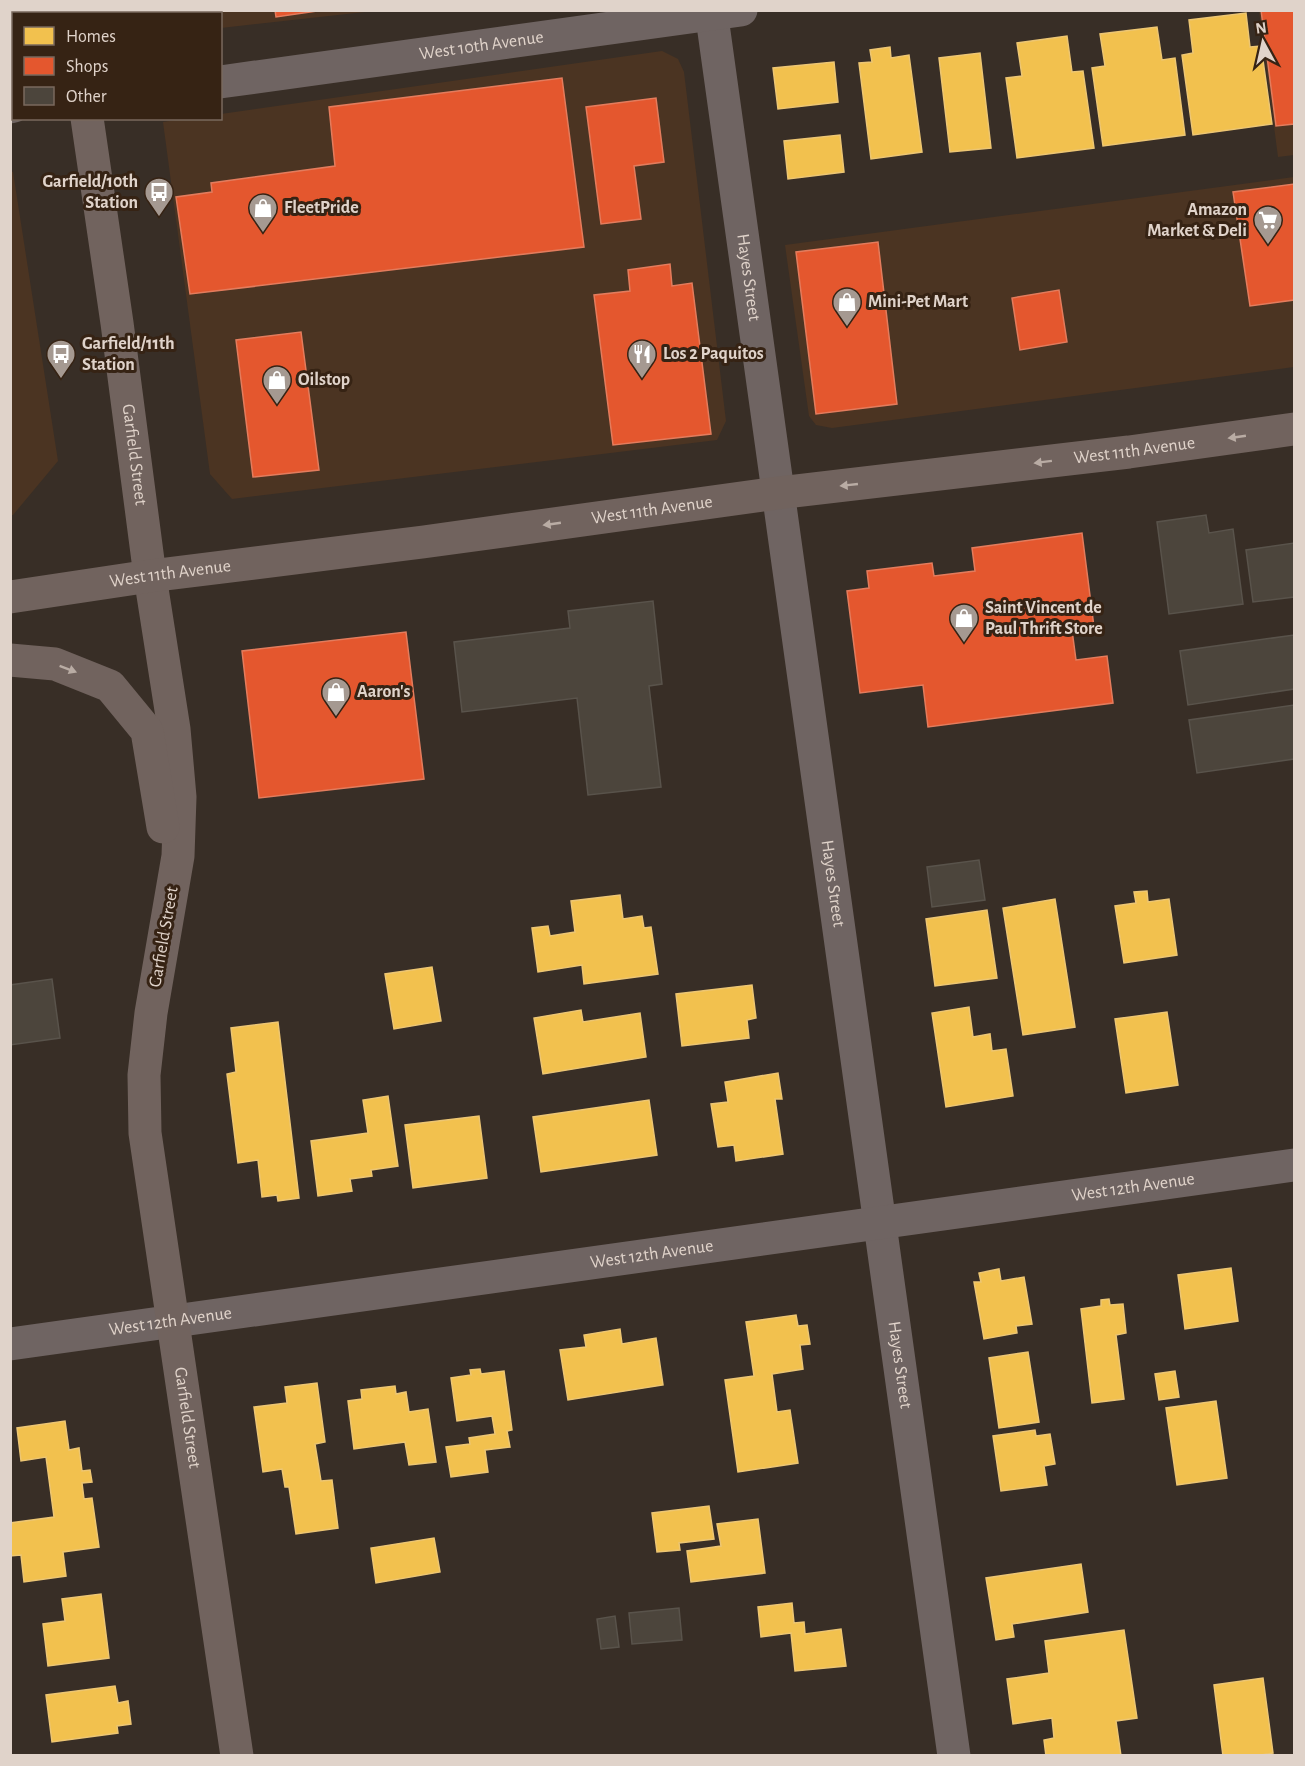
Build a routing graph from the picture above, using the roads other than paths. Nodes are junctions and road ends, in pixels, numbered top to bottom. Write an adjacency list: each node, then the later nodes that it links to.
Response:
1 (722, 12): 2 (street, West 10th Avenue); 5 (street, Hayes Street)
2 (222, 82)
3 (87, 120): 6 (main road, Garfield Street)
4 (1294, 429): 5 (main road, West 11th Avenue, one-way to 5)
5 (778, 493): 6 (main road, West 11th Avenue, one-way to 6); 11 (street, Hayes Street)
6 (150, 576): 7 (main road, West 11th Avenue); 9 (main road, Garfield Street)
7 (10, 597)
8 (10, 660): 9 (main road, one-way to 9)
9 (173, 885): 12 (main road, Garfield Street)
10 (1294, 1166): 11 (street, West 12th Avenue)
11 (880, 1224): 12 (street, West 12th Avenue); 15 (street, Hayes Street)
12 (173, 1322): 13 (street, West 12th Avenue); 14 (main road, Garfield Street)
13 (10, 1344)
14 (237, 1755)
15 (954, 1755)

